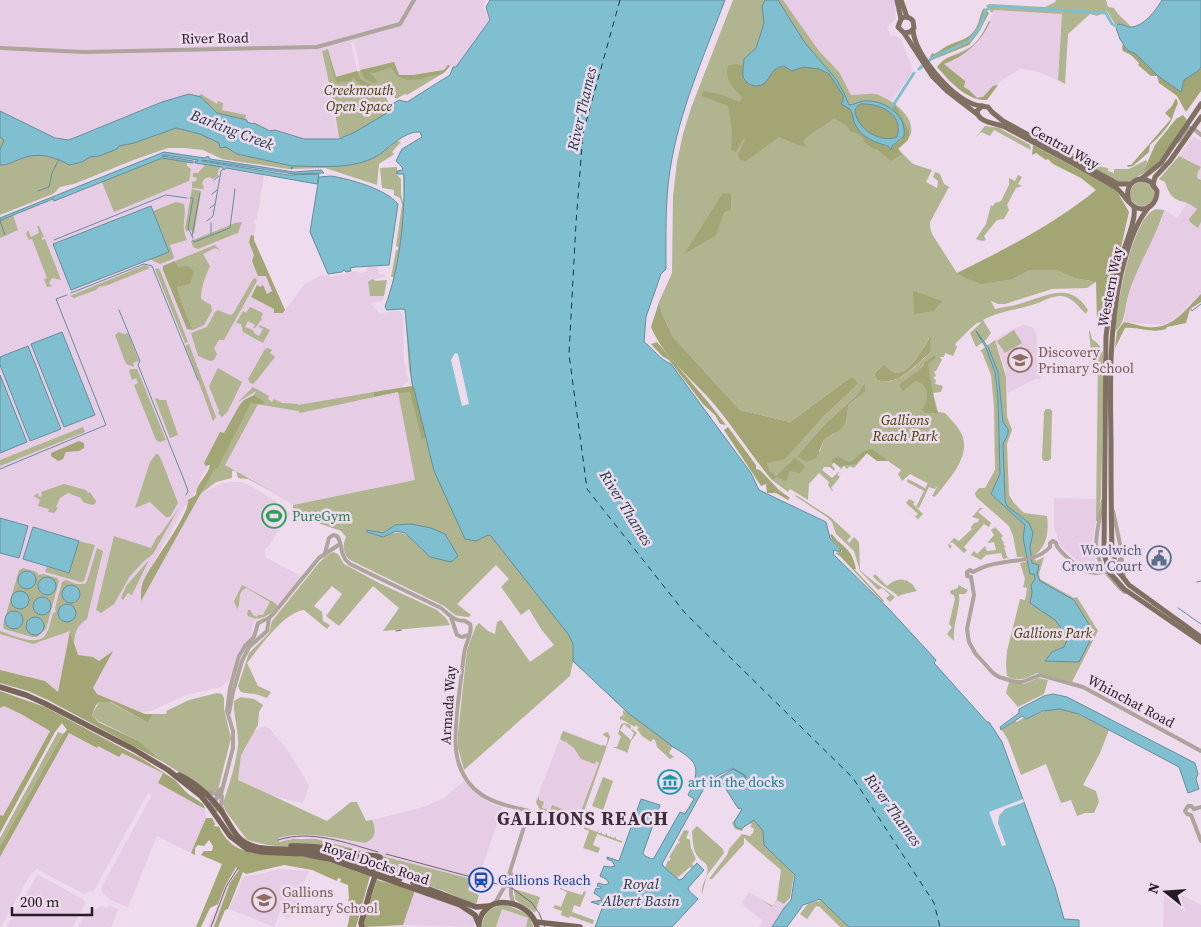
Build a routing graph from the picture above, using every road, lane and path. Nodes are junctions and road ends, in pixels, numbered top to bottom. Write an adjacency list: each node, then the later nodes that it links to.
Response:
1 (414, 0): 8 (street, River Road)
2 (898, 0): 5 (main road)
3 (901, 0): 4 (main road)
4 (907, 17): 5 (main road); 6 (main road)
5 (900, 19): 7 (main road)
6 (912, 30): 7 (main road); 9 (main road, Central Way)
7 (904, 33): 9 (main road, Central Way)
8 (0, 48)
9 (925, 64): 11 (main road, Central Way); 13 (main road, Central Way)
10 (1201, 104): 18 (main road)
11 (982, 106): 12 (main road, Central Way); 13 (main road)
12 (992, 112): 15 (main road); 20 (main road, Central Way)
13 (977, 114): 15 (main road, Central Way)
14 (1201, 117): 16 (main road)
15 (986, 121): 22 (main road, Central Way)
16 (1192, 130): 17 (street); 18 (street); 21 (main road)
17 (1200, 135)
18 (1171, 148): 19 (main road)
19 (1141, 179): 20 (main road); 21 (main road)
20 (1130, 184): 22 (main road)
21 (1153, 185): 24 (main road)
22 (1129, 201): 23 (main road)
23 (1134, 207): 24 (main road); 25 (main road, Western Way)
24 (1148, 208): 26 (main road, Western Way)
25 (1104, 484): 27 (main road, Western Way); 29 (street, Western Way)
26 (1115, 529): 27 (street); 28 (main road, Western Way); 35 (street, Western Way)
27 (1104, 530): 28 (street); 29 (street); 36 (main road, Western Way)
28 (1112, 537): 37 (main road, Western Way)
29 (1096, 540): 36 (street, Western Way)
30 (340, 543): 31 (street); 32 (street); 34 (street)
31 (328, 544): 32 (street); 33 (street)
32 (334, 548): 33 (street); 34 (street)
33 (325, 552): 42 (street)
34 (341, 552): 41 (street)
35 (1121, 556): 37 (street); 40 (street, Western Way)
36 (1102, 563): 37 (street); 38 (main road, Western Way); 39 (street)
37 (1116, 565): 38 (street); 40 (main road, Western Way)
38 (1106, 570): 39 (street); 52 (main road, Western Way)
39 (1091, 572): 56 (street, Whinchat Road)
40 (1126, 581): 51 (main road, Western Way)
41 (451, 617): 44 (street); 46 (street, Armada Way)
42 (269, 618): 43 (street); 45 (street)
43 (262, 621): 45 (street); 47 (street)
44 (459, 621): 46 (street); 49 (street)
45 (268, 626): 48 (street)
46 (455, 626): 50 (street, Armada Way)
47 (257, 631): 48 (street); 55 (street)
48 (266, 632): 55 (street)
49 (468, 635): 50 (street); 53 (street, Armada Way)
50 (462, 637): 53 (street, Armada Way)
51 (1201, 637)
52 (1201, 642)
53 (464, 649): 70 (street, Armada Way)
54 (0, 687): 57 (highway, Royal Docks Road)
55 (229, 713): 58 (street)
56 (1201, 751)
57 (168, 770): 59 (highway, Royal Docks Road); 61 (highway, Royal Docks Road)
58 (224, 786): 60 (street); 61 (street); 66 (street)
59 (198, 787): 60 (street); 61 (highway, Royal Docks Road)
60 (219, 792): 61 (street)
61 (212, 804): 64 (street); 66 (highway, Royal Docks Road); 67 (highway, Royal Docks Road)
62 (1201, 807): 63 (street)
63 (1194, 809): 65 (street); 65 (street)
64 (216, 810): 67 (highway)
65 (1191, 815): 68 (street)
66 (229, 822): 69 (highway, Royal Docks Road)
67 (235, 841): 74 (highway, Royal Docks Road)
68 (1201, 841)
69 (277, 848): 71 (highway, Royal Docks Road); 76 (highway, bridge)
70 (511, 871): 71 (street); 72 (street)
71 (492, 904): 72 (highway, Royal Docks Road); 74 (highway)
72 (514, 905): 73 (highway)
73 (537, 924): 75 (highway)
74 (478, 926)
75 (565, 926): 77 (highway); 78 (highway)
76 (362, 927)
77 (555, 927)
78 (580, 927)

